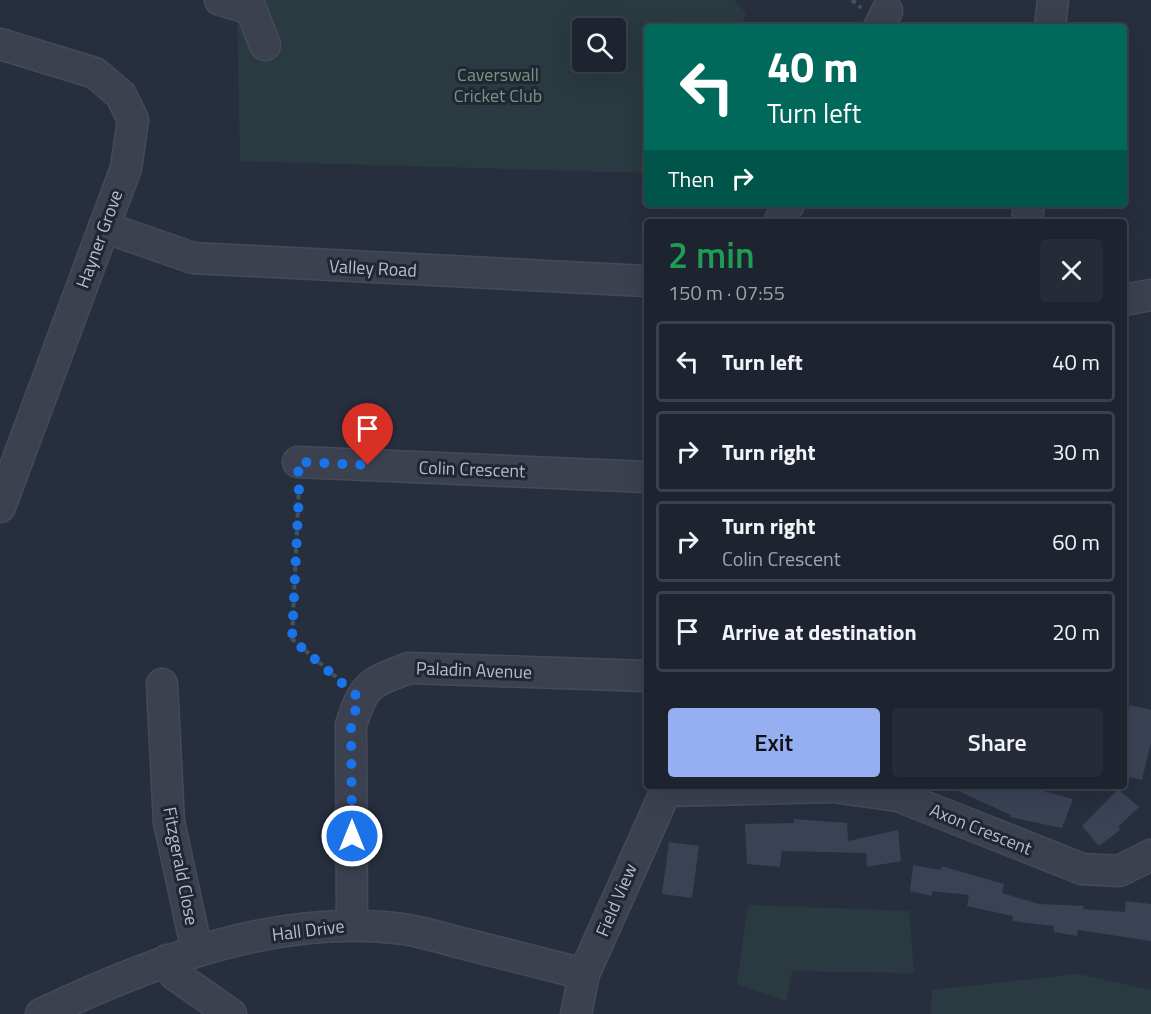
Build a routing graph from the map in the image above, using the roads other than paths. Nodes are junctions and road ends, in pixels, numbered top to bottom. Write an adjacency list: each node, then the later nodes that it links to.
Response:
1 (220, 0): 5 (street)
2 (1053, 0): 3 (street)
3 (1050, 24)
4 (0, 44): 6 (street, Hayner Grove)
5 (266, 45)
6 (104, 227): 7 (street, Valley Road); 12 (street, Hayner Grove)
7 (644, 281)
8 (1151, 295): 9 (street)
9 (1127, 299)
10 (298, 462): 11 (street, Colin Crescent)
11 (644, 477)
12 (0, 507)
13 (644, 676): 18 (street, Paladin Avenue)
14 (155, 701): 19 (street, Fitzgerald Close)
15 (667, 789): 21 (street, Field View)
16 (847, 789): 17 (street, Axon Crescent)
17 (1151, 855)
18 (352, 924): 19 (street, Hall Drive); 21 (street, Hall Drive)
19 (197, 951): 20 (street, Hall Drive)
20 (167, 960): 22 (street, Hall Drive); 23 (street)
21 (584, 974): 24 (street, Field View)
22 (41, 1014)
23 (231, 1014)
24 (576, 1014)

